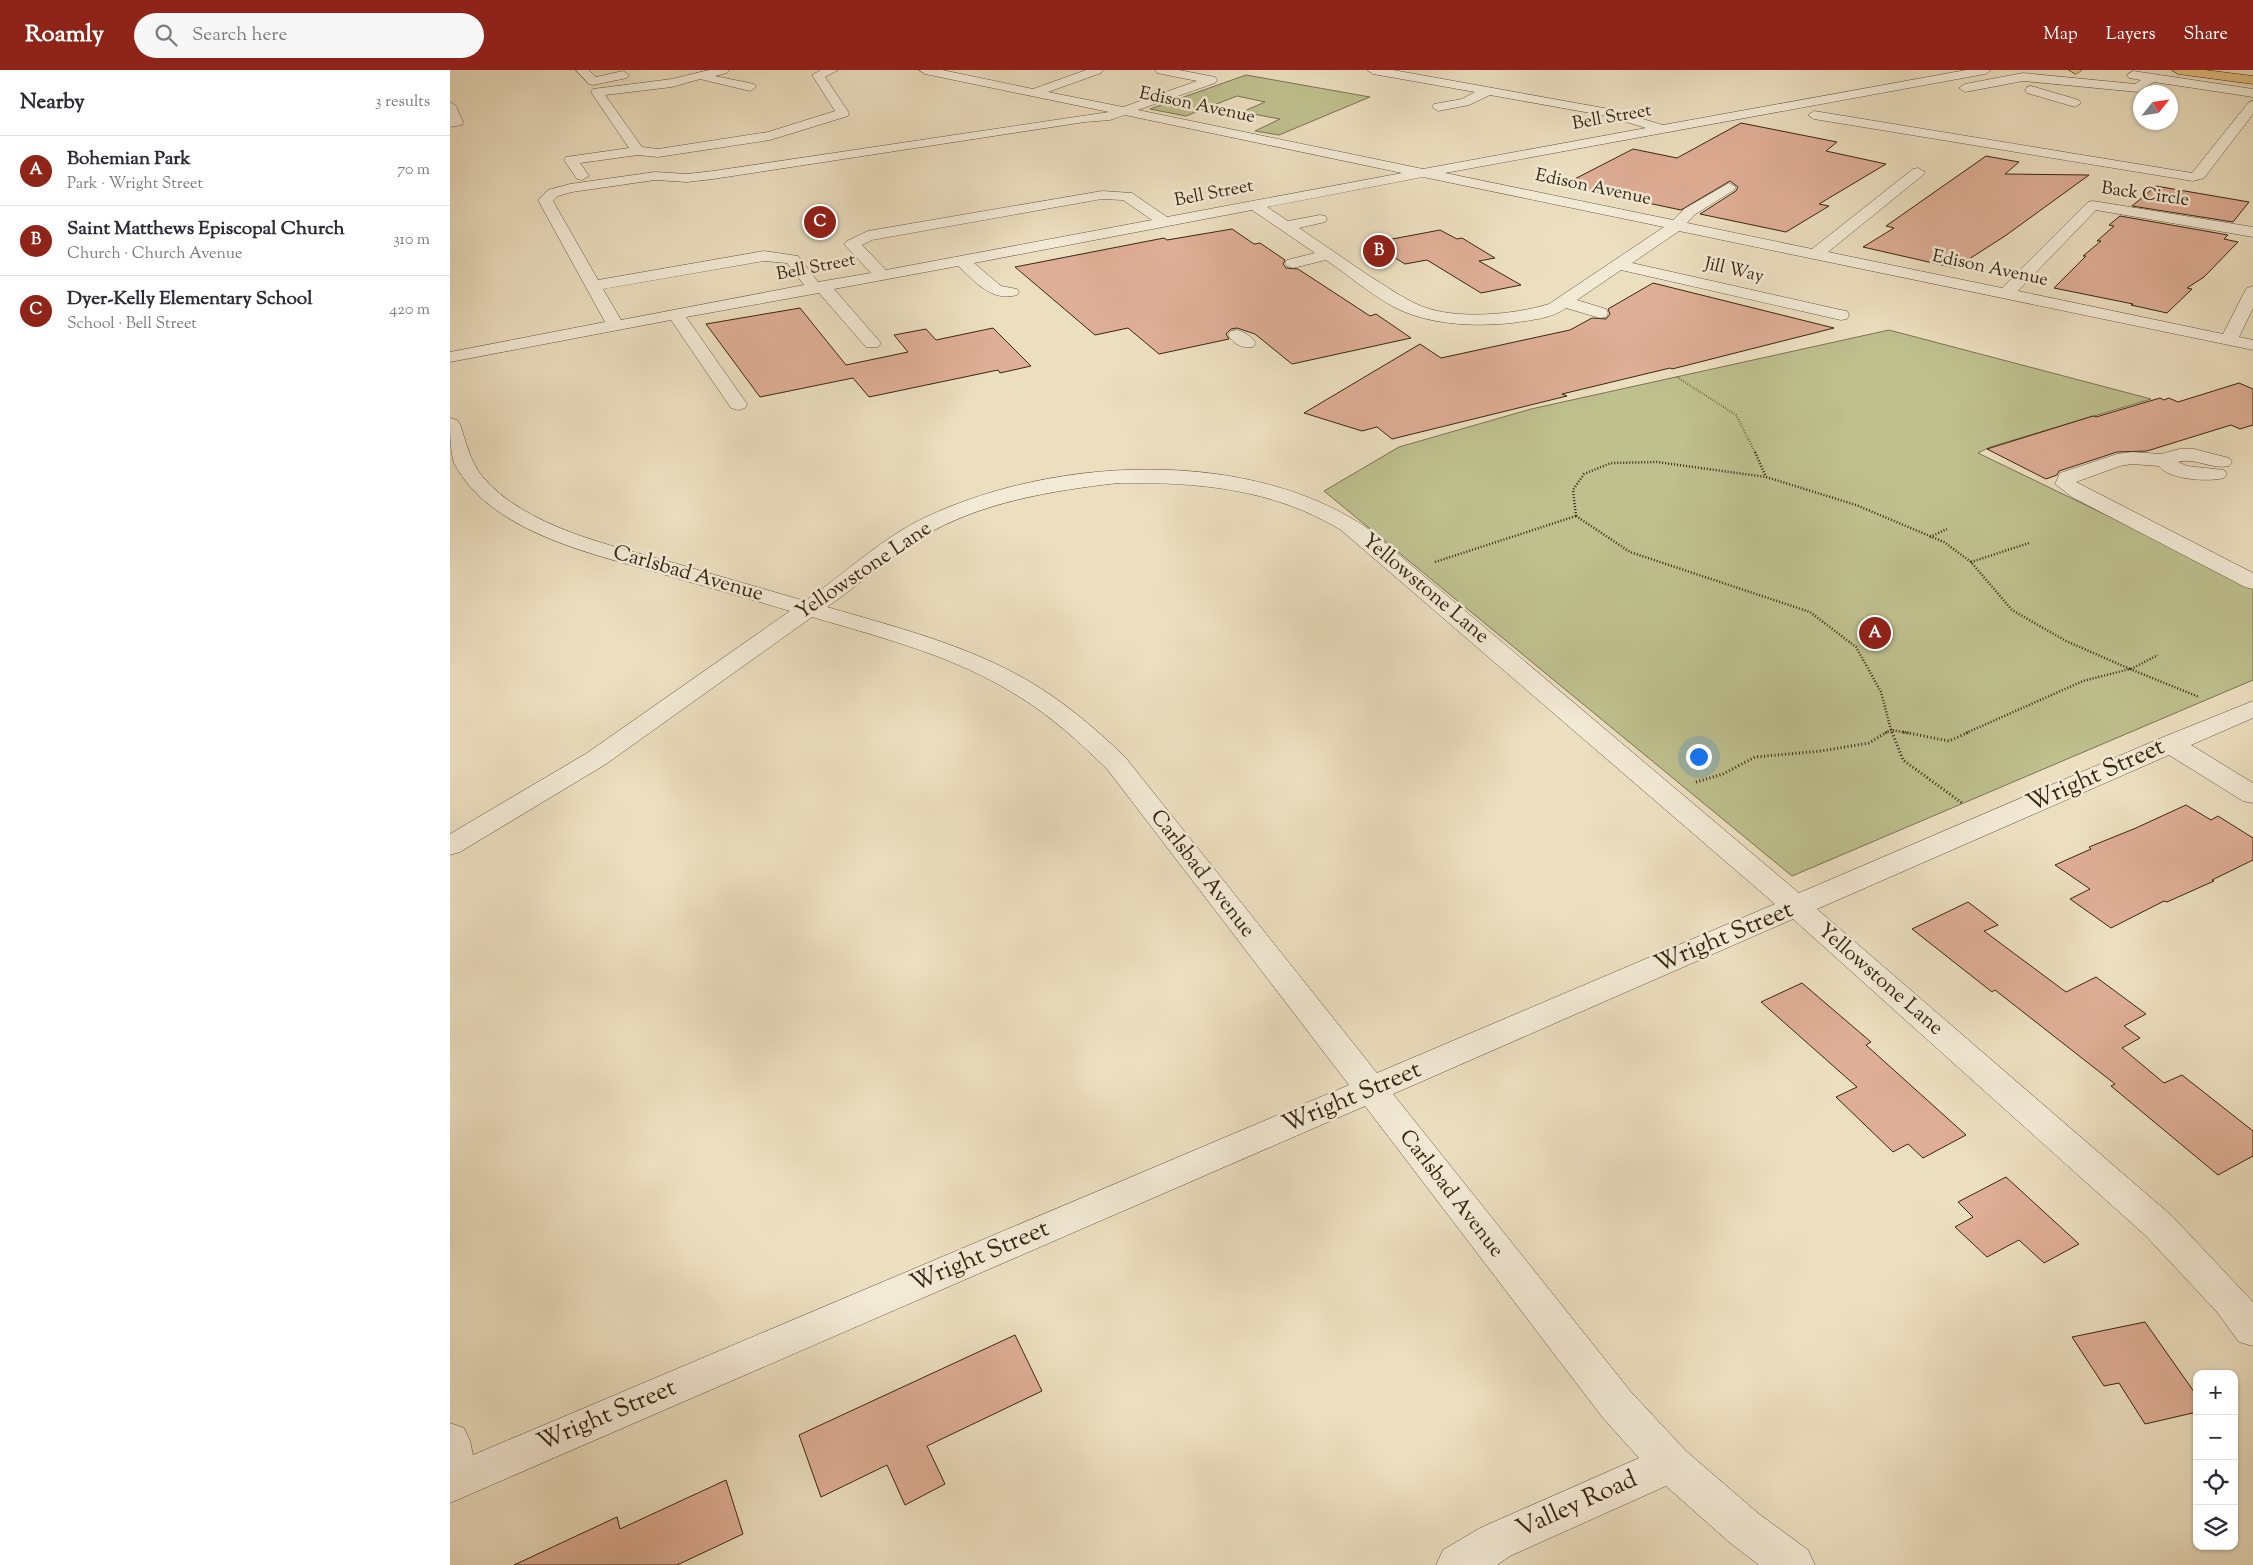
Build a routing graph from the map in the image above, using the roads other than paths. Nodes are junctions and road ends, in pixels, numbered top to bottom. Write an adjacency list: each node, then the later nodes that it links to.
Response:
1 (582, 70): 13 (street)
2 (723, 70): 17 (street)
3 (832, 70): 44 (street)
4 (1097, 70): 27 (street)
5 (1161, 70): 36 (street)
6 (1372, 70): 26 (street)
7 (1985, 70): 12 (street, Bell Street)
8 (2075, 70): 14 (street)
9 (2178, 70): 20 (highway)
10 (2239, 70): 15 (highway)
11 (935, 71): 27 (street, Edison Avenue)
12 (1966, 71): 35 (street, Bell Street)
13 (638, 72)
14 (2107, 72)
15 (2253, 72)
16 (2122, 74): 19 (street)
17 (699, 76): 23 (street); 44 (street)
18 (2042, 78): 21 (street); 24 (street); 30 (street)
19 (2151, 78): 22 (street); 29 (street)
20 (2253, 80)
21 (2001, 81): 25 (street); 31 (street)
22 (2142, 85)
23 (750, 87)
24 (2133, 87)
25 (1952, 90)
26 (1489, 91): 34 (street); 40 (street)
27 (1034, 92): 36 (street, Edison Avenue)
28 (2178, 92): 32 (street)
29 (2253, 92)
30 (2107, 97)
31 (2075, 103)
32 (2253, 104): 39 (street)
33 (450, 106): 38 (street)
34 (1438, 107)
35 (1748, 107): 37 (street); 40 (street, Bell Street)
36 (1125, 112): 46 (street, Edison Avenue); 61 (street)
37 (1780, 122)
38 (450, 123)
39 (1876, 126): 39 (street)
40 (1663, 129): 41 (street); 42 (street, Bell Street)
41 (1677, 135)
42 (1618, 138): 43 (street); 46 (street, Bell Street)
43 (1641, 142)
44 (638, 151): 47 (street)
45 (1918, 172): 55 (street)
46 (1424, 173): 49 (street, Bell Street); 53 (street, Edison Avenue)
47 (582, 176)
48 (1729, 187): 53 (street)
49 (1256, 206): 51 (street, Bell Street); 52 (street)
50 (1320, 219): 52 (street)
51 (1166, 223): 57 (street, Bell Street); 60 (street)
52 (1286, 226): 56 (street)
53 (1676, 226): 55 (street, Edison Avenue); 59 (street)
54 (2253, 232): 65 (street, Back Circle)
55 (1816, 254): 65 (street, Edison Avenue)
56 (1328, 255): 58 (street); 70 (street)
57 (962, 261): 60 (street, Bell Street); 64 (street)
58 (1294, 263)
59 (1618, 265): 66 (street); 69 (street, Jill Way)
60 (883, 276): 62 (street, Bell Street)
61 (595, 285): 62 (street); 72 (street)
62 (819, 288): 68 (street, Bell Street); 76 (street)
63 (2253, 291): 75 (street)
64 (1011, 292)
65 (2007, 293): 75 (street, Edison Avenue)
66 (1565, 302): 67 (street); 71 (street)
67 (1600, 313)
68 (676, 315): 72 (street, Bell Street); 79 (street)
69 (1841, 315)
70 (1452, 318): 71 (street); 73 (street)
71 (1520, 318): 74 (street)
72 (616, 326): 78 (street, Bell Street)
73 (1440, 333)
74 (1538, 333)
75 (2228, 340): 77 (street, Edison Avenue)
76 (872, 343)
77 (2253, 344)
78 (450, 357)
79 (738, 404)
80 (450, 424): 83 (street, Carlsbad Avenue)
81 (2220, 468): 82 (street)
82 (2253, 582)
83 (808, 608): 87 (street, Yellowstone Lane); 88 (street, Yellowstone Lane); 89 (street, Carlsbad Avenue)
84 (2253, 709): 85 (street, Wright Street)
85 (2170, 744): 86 (street); 88 (street, Wright Street)
86 (2253, 795)
87 (450, 846)
88 (1797, 907): 89 (street, Wright Street); 90 (street, Yellowstone Lane)
89 (1370, 1090): 92 (street, Carlsbad Avenue); 93 (street, Wright Street)
90 (2253, 1330)
91 (450, 1441): 93 (street)
92 (1672, 1464): 94 (street, Valley Road); 95 (street, Carlsbad Avenue)
93 (453, 1482)
94 (1458, 1565)
95 (1793, 1565)

